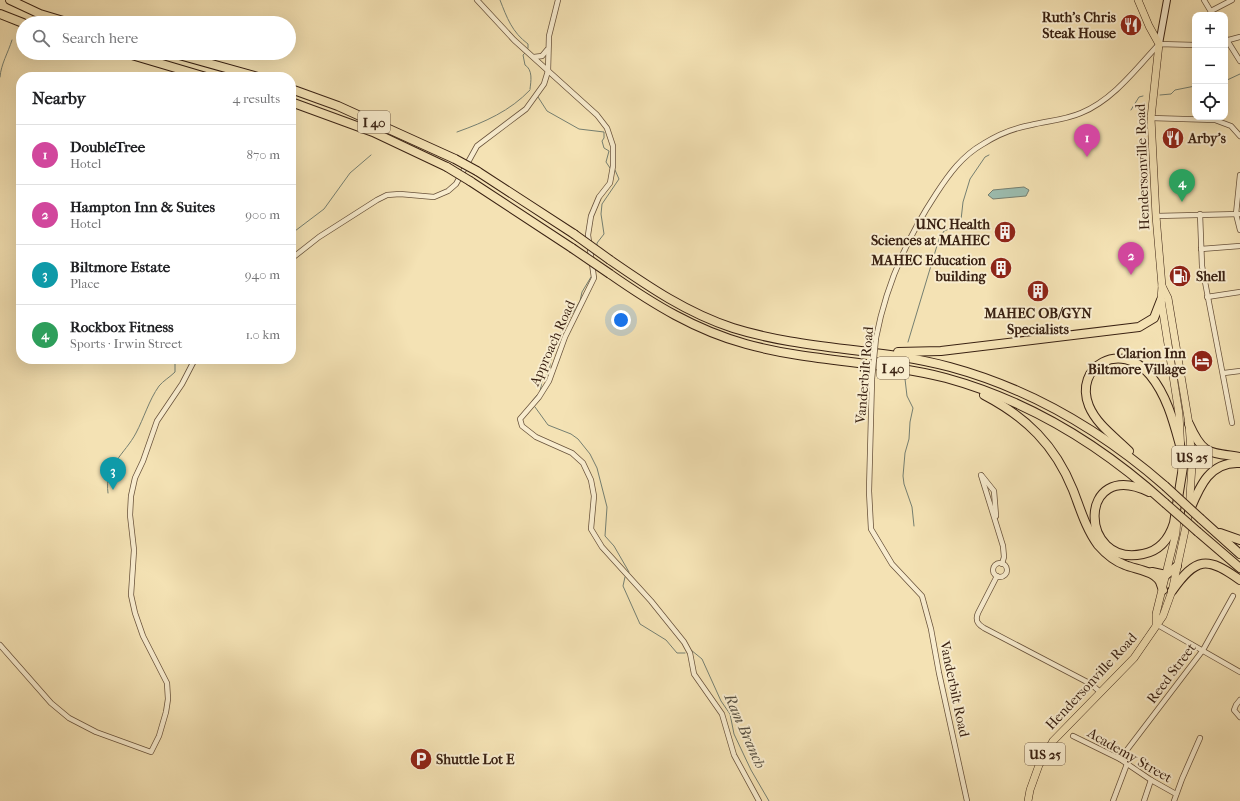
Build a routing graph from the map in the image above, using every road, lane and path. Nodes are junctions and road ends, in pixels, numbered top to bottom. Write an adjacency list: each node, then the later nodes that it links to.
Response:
1 (10, 0): 11 (highway)
2 (477, 0): 19 (street)
3 (558, 0): 18 (street)
4 (1138, 0): 16 (main road)
5 (1167, 0): 16 (main road, Hendersonville Road)
6 (1204, 0): 8 (street)
7 (1232, 0): 9 (street)
8 (1211, 12)
9 (1214, 12)
10 (0, 14): 12 (highway)
11 (47, 16)
12 (16, 20)
13 (1240, 37): 14 (street)
14 (1228, 40)
15 (1228, 43): 22 (street)
16 (1159, 44): 17 (street); 28 (main road, Hendersonville Road / US 25); 84 (street, Vanderbilt Road, bridge)
17 (1192, 45)
18 (547, 50): 19 (street); 23 (street)
19 (533, 57): 23 (street)
20 (149, 60): 24 (highway)
21 (197, 60): 25 (highway)
22 (1240, 61)
23 (548, 71): 37 (street); 83 (street, Approach Road)
24 (189, 72)
25 (240, 72)
26 (296, 91): 42 (highway, I 40, bridge)
27 (296, 104): 46 (highway, I 40, bridge)
28 (1151, 118): 29 (street); 33 (main road, Hendersonville Road / US 25)
29 (1240, 136)
30 (1240, 175): 32 (street)
31 (1200, 214): 32 (street); 33 (street); 36 (street)
32 (1238, 214): 34 (street)
33 (1156, 216): 38 (main road, Hendersonville Road / US 25)
34 (1240, 230)
35 (1240, 246): 36 (street)
36 (1201, 249): 40 (street)
37 (296, 255)
38 (1162, 286): 41 (main road, Hendersonville Road / US 25); 48 (main road, Hendersonville Road / US 25)
39 (1240, 292): 40 (street)
40 (1207, 297): 45 (street)
41 (1161, 300): 42 (highway); 49 (main road, Hendersonville Road / US 25)
42 (878, 353): 53 (highway, I 40)
43 (192, 364): 71 (street)
44 (1240, 371): 45 (street)
45 (1224, 373): 47 (street)
46 (966, 384): 54 (highway, I 40); 63 (highway)
47 (1232, 423)
48 (1189, 424): 50 (highway); 55 (main road, Hendersonville Road / US 25)
49 (1183, 456): 52 (main road, Hendersonville Road / US 25); 53 (highway)
50 (1240, 456)
51 (1240, 463): 55 (highway)
52 (1183, 467): 54 (highway); 64 (main road, Hendersonville Road / US 25)
53 (1150, 473): 57 (highway, I 40, bridge)
54 (1163, 501): 62 (highway, I 40, bridge)
55 (1189, 512): 61 (main road, Hendersonville Road / US 25)
56 (996, 519): 56 (street); 60 (street)
57 (1212, 529): 58 (highway); 59 (highway, I 40)
58 (1240, 540)
59 (1240, 554)
60 (1002, 564): 65 (street); 65 (street)
61 (1177, 566): 64 (highway); 68 (main road, Hendersonville Road / US 25)
62 (1240, 568)
63 (1137, 569): 64 (highway); 67 (highway)
64 (1166, 575): 67 (main road, Hendersonville Road / US 25)
65 (997, 576): 74 (street)
66 (1240, 580): 68 (highway)
67 (1162, 590): 70 (main road, Hendersonville Road / US 25)
68 (1172, 591): 70 (main road, Hendersonville Road / US 25)
69 (1233, 596): 72 (street, Reed Street)
70 (1156, 624): 72 (street); 74 (main road, Hendersonville Road / US 25)
71 (0, 645)
72 (1203, 650): 73 (street); 79 (street, Reed Street)
73 (1240, 672)
74 (1100, 692): 85 (main road, Hendersonville Road / US 25)
75 (1240, 700): 76 (street)
76 (1240, 717)
77 (1073, 736): 79 (street, Academy Street)
78 (1200, 738): 82 (street)
79 (1120, 759): 80 (street, Academy Street)
80 (1127, 764): 81 (street, Academy Street); 86 (street)
81 (1151, 780): 82 (street, Academy Street); 87 (street)
82 (1176, 794): 88 (street)
83 (759, 801)
84 (967, 801)
85 (1028, 801)
86 (1113, 801)
87 (1144, 801)
88 (1174, 801)

